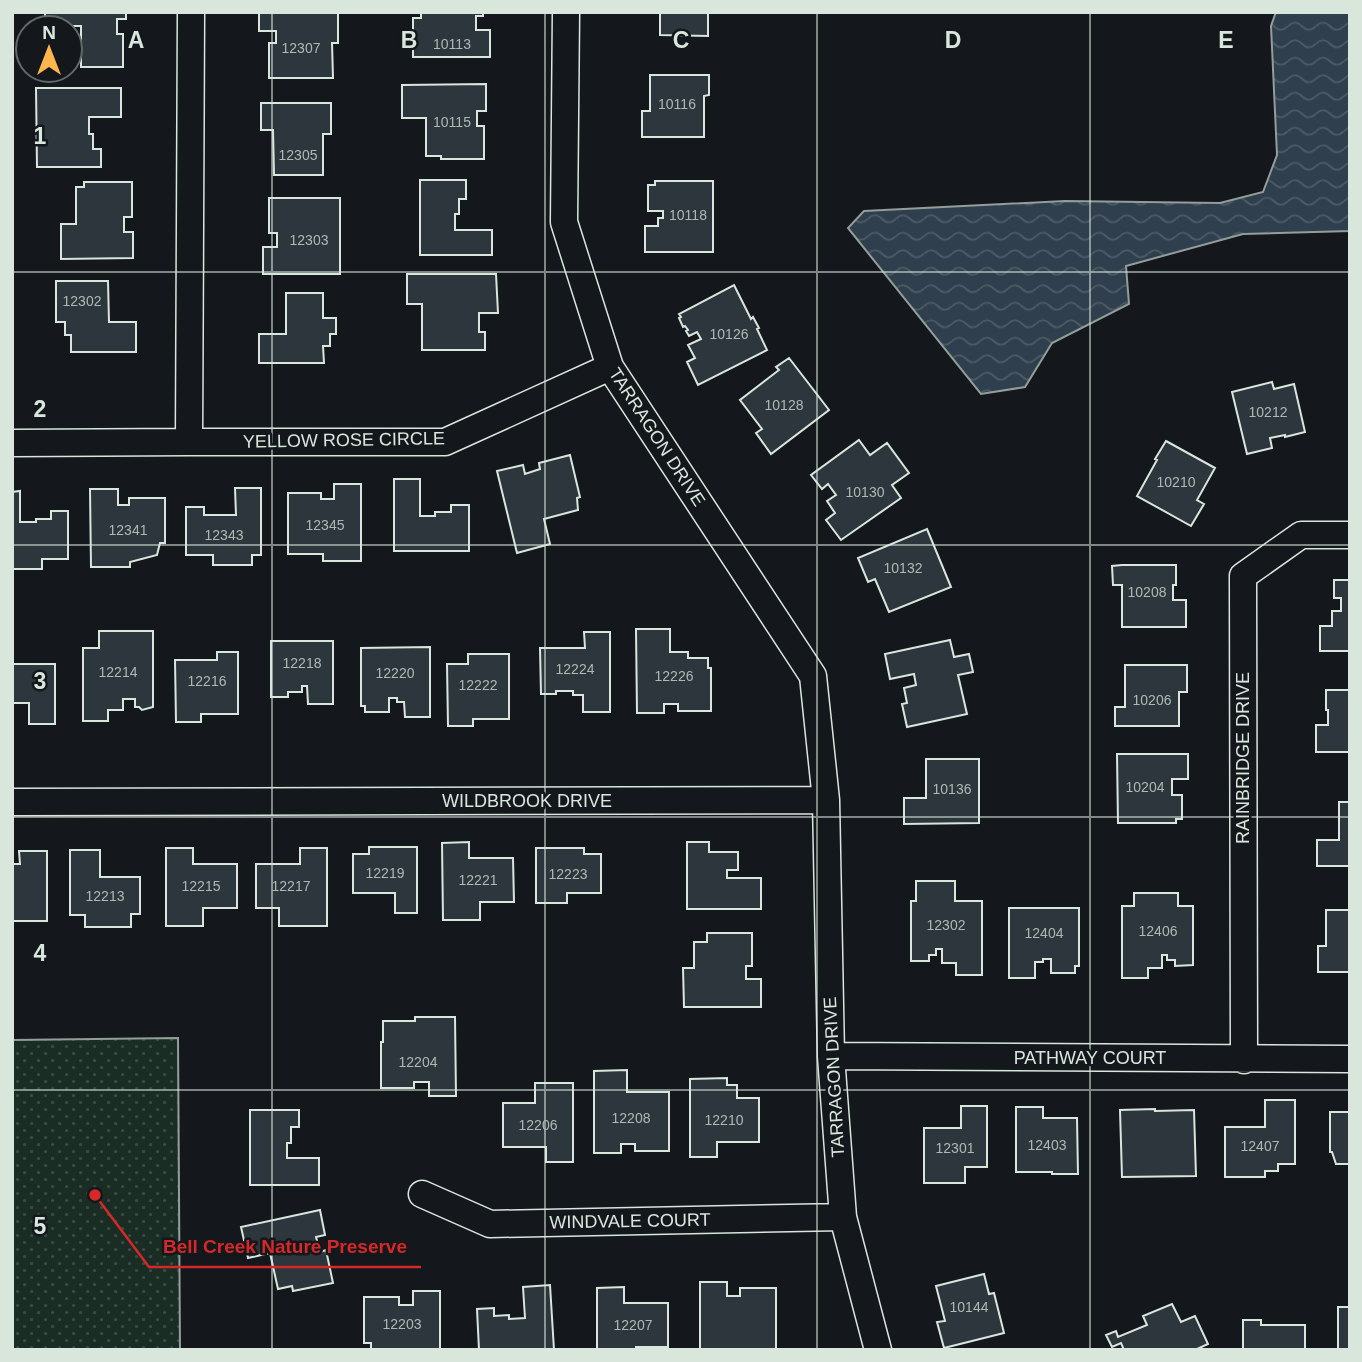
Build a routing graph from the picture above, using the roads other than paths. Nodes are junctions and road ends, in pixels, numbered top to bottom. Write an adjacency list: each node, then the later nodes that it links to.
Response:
1 (191, 12): 4 (street)
2 (566, 12): 3 (street, TARRAGON DRIVE)
3 (610, 367): 4 (street, YELLOW ROSE CIRCLE); 7 (street, TARRAGON DRIVE)
4 (189, 442): 5 (street, YELLOW ROSE CIRCLE)
5 (12, 443)
6 (1350, 534): 11 (street, RAINBRIDGE DRIVE)
7 (826, 800): 8 (street, WILDBROOK DRIVE); 9 (street, TARRAGON DRIVE)
8 (12, 802)
9 (831, 1056): 11 (street, PATHWAY COURT); 13 (street, TARRAGON DRIVE)
10 (1350, 1059): 11 (street, PATHWAY COURT)
11 (1244, 1060)
12 (422, 1194): 13 (street, WINDVALE COURT)
13 (843, 1217): 14 (street, TARRAGON DRIVE)
14 (878, 1350)

